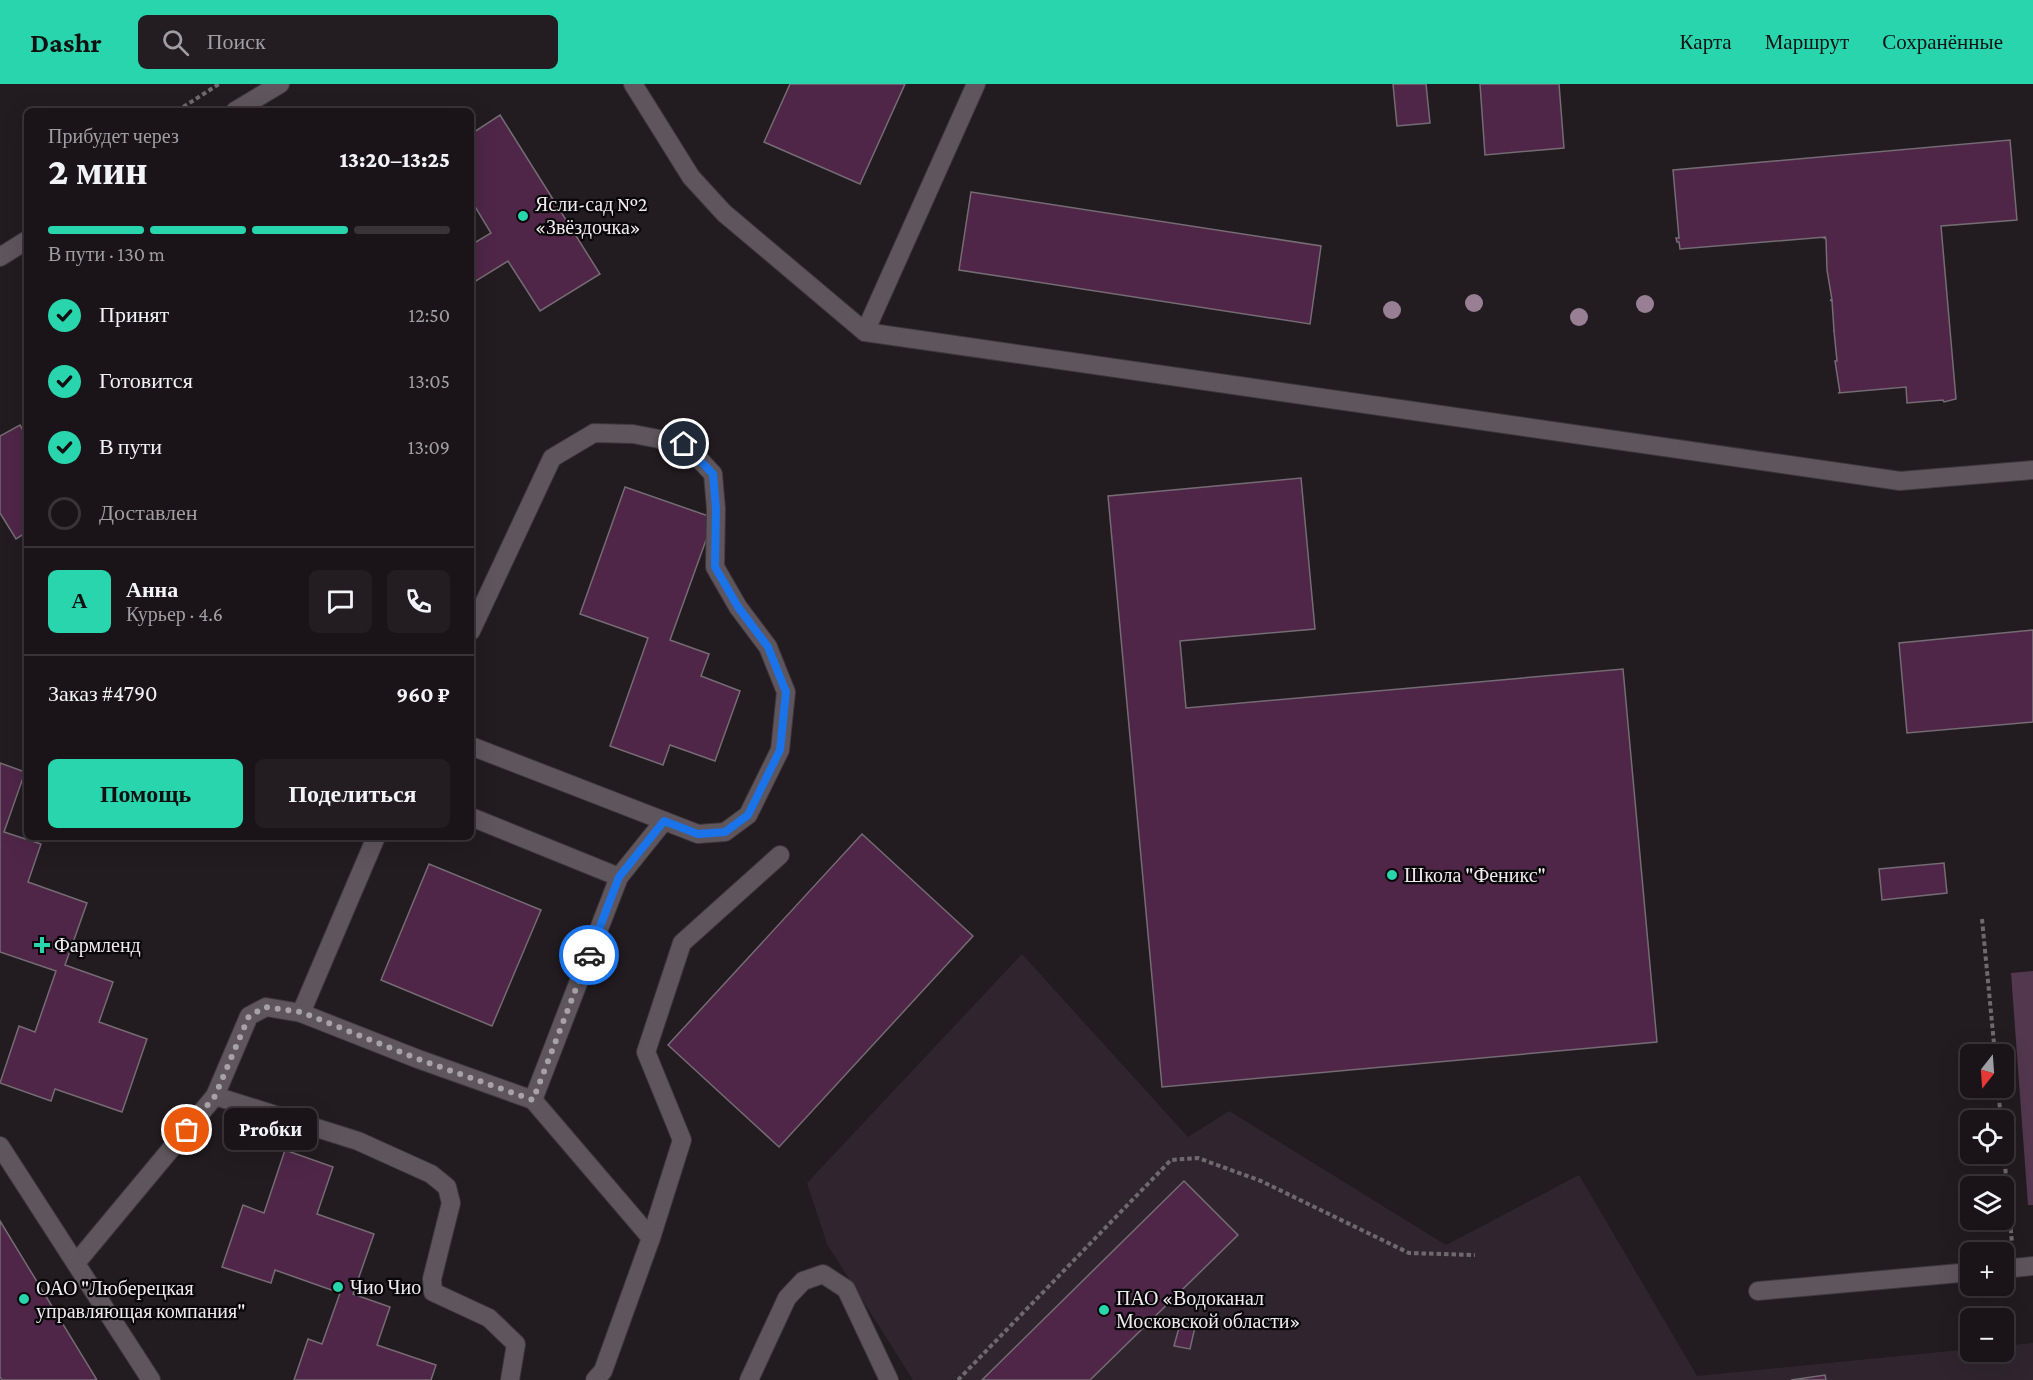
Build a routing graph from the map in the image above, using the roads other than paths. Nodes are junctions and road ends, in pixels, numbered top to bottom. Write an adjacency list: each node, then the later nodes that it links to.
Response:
1 (280, 84): 4 (street)
2 (633, 84): 7 (street)
3 (976, 84): 7 (street)
4 (240, 108)
5 (24, 242): 6 (street)
6 (1, 254)
7 (865, 332): 8 (street)
8 (2033, 470)
9 (474, 625): 12 (street)
10 (474, 747): 12 (street)
11 (474, 819): 15 (street)
12 (664, 821): 15 (street)
13 (375, 840): 16 (street)
14 (780, 855): 20 (street)
15 (619, 877): 18 (street)
16 (301, 1012): 17 (street); 18 (street)
17 (215, 1096): 21 (street); 27 (street)
18 (533, 1100): 20 (street)
19 (1, 1151): 21 (street)
20 (651, 1238): 28 (street)
21 (76, 1263): 26 (street)
22 (2033, 1266): 23 (street)
23 (2014, 1268)
24 (1960, 1273): 25 (street)
25 (1758, 1291)
26 (151, 1380)
27 (510, 1380)
28 (595, 1380)
29 (749, 1380): 30 (street)
30 (889, 1380)

